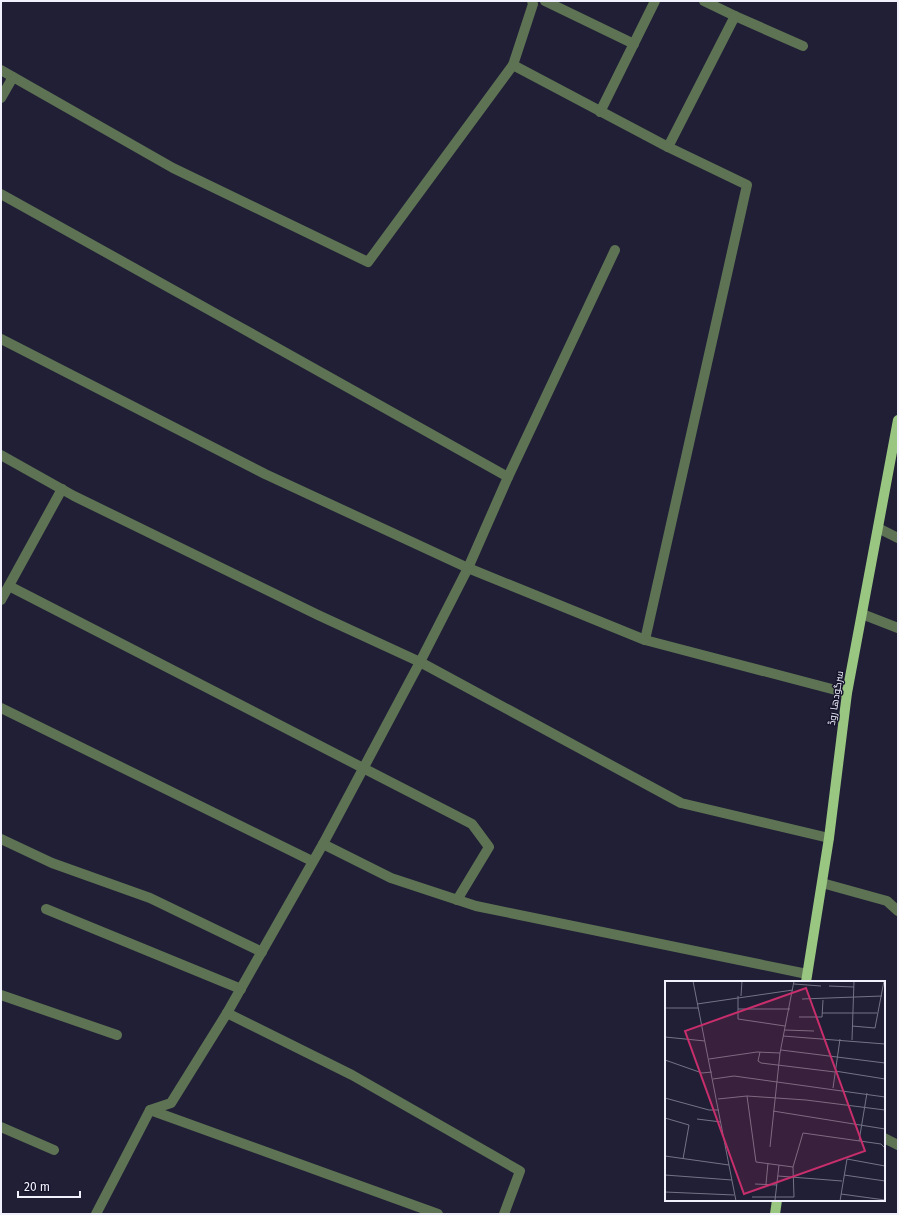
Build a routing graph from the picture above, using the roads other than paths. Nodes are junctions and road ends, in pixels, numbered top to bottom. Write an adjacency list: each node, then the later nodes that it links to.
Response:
1 (532, 1): 8 (street)
2 (545, 1): 6 (street)
3 (655, 1): 6 (street)
4 (704, 1): 5 (street)
5 (735, 16): 7 (street); 13 (street)
6 (634, 44): 12 (street)
7 (803, 46)
8 (513, 65): 10 (street); 12 (street)
9 (1, 70): 10 (street)
10 (13, 77): 11 (street)
11 (1, 98)
12 (600, 112): 13 (street)
13 (668, 147): 27 (street)
14 (1, 194): 19 (street)
15 (615, 250): 19 (street)
16 (1, 340): 23 (street)
17 (898, 420): 21 (main road, سرگودھا روڈ)
18 (1, 455): 20 (street)
19 (508, 477): 23 (street)
20 (62, 489): 24 (street); 28 (street)
21 (878, 528): 22 (street); 25 (main road, سرگودھا روڈ)
22 (898, 538)
23 (468, 568): 27 (street); 28 (street)
24 (4, 593): 31 (street)
25 (862, 614): 26 (street); 29 (main road, سرگودھا روڈ)
26 (898, 628)
27 (645, 640): 29 (street)
28 (420, 662): 31 (street); 32 (street)
29 (847, 693): 32 (main road, سرگودھا روڈ)
30 (1, 708): 35 (street)
31 (363, 768): 34 (street); 37 (street)
32 (829, 838): 36 (main road, سرگودھا روڈ)
33 (1, 840): 40 (street)
34 (323, 844): 35 (street); 37 (street)
35 (312, 861): 40 (street)
36 (822, 883): 39 (street); 41 (main road, سرگودھا روڈ)
37 (457, 900): 41 (street)
38 (46, 908): 42 (street)
39 (898, 911)
40 (262, 952): 42 (street)
41 (807, 978)
42 (241, 989): 44 (street)
43 (1, 995): 45 (street)
44 (227, 1013): 46 (street); 54 (street)
45 (117, 1035)
46 (150, 1110): 52 (street); 53 (street)
47 (1, 1128): 50 (street)
48 (885, 1138): 49 (street)
49 (898, 1145)
50 (54, 1150)
51 (777, 1201): 55 (main road)
52 (96, 1214)
53 (438, 1214)
54 (504, 1214)
55 (775, 1214)

